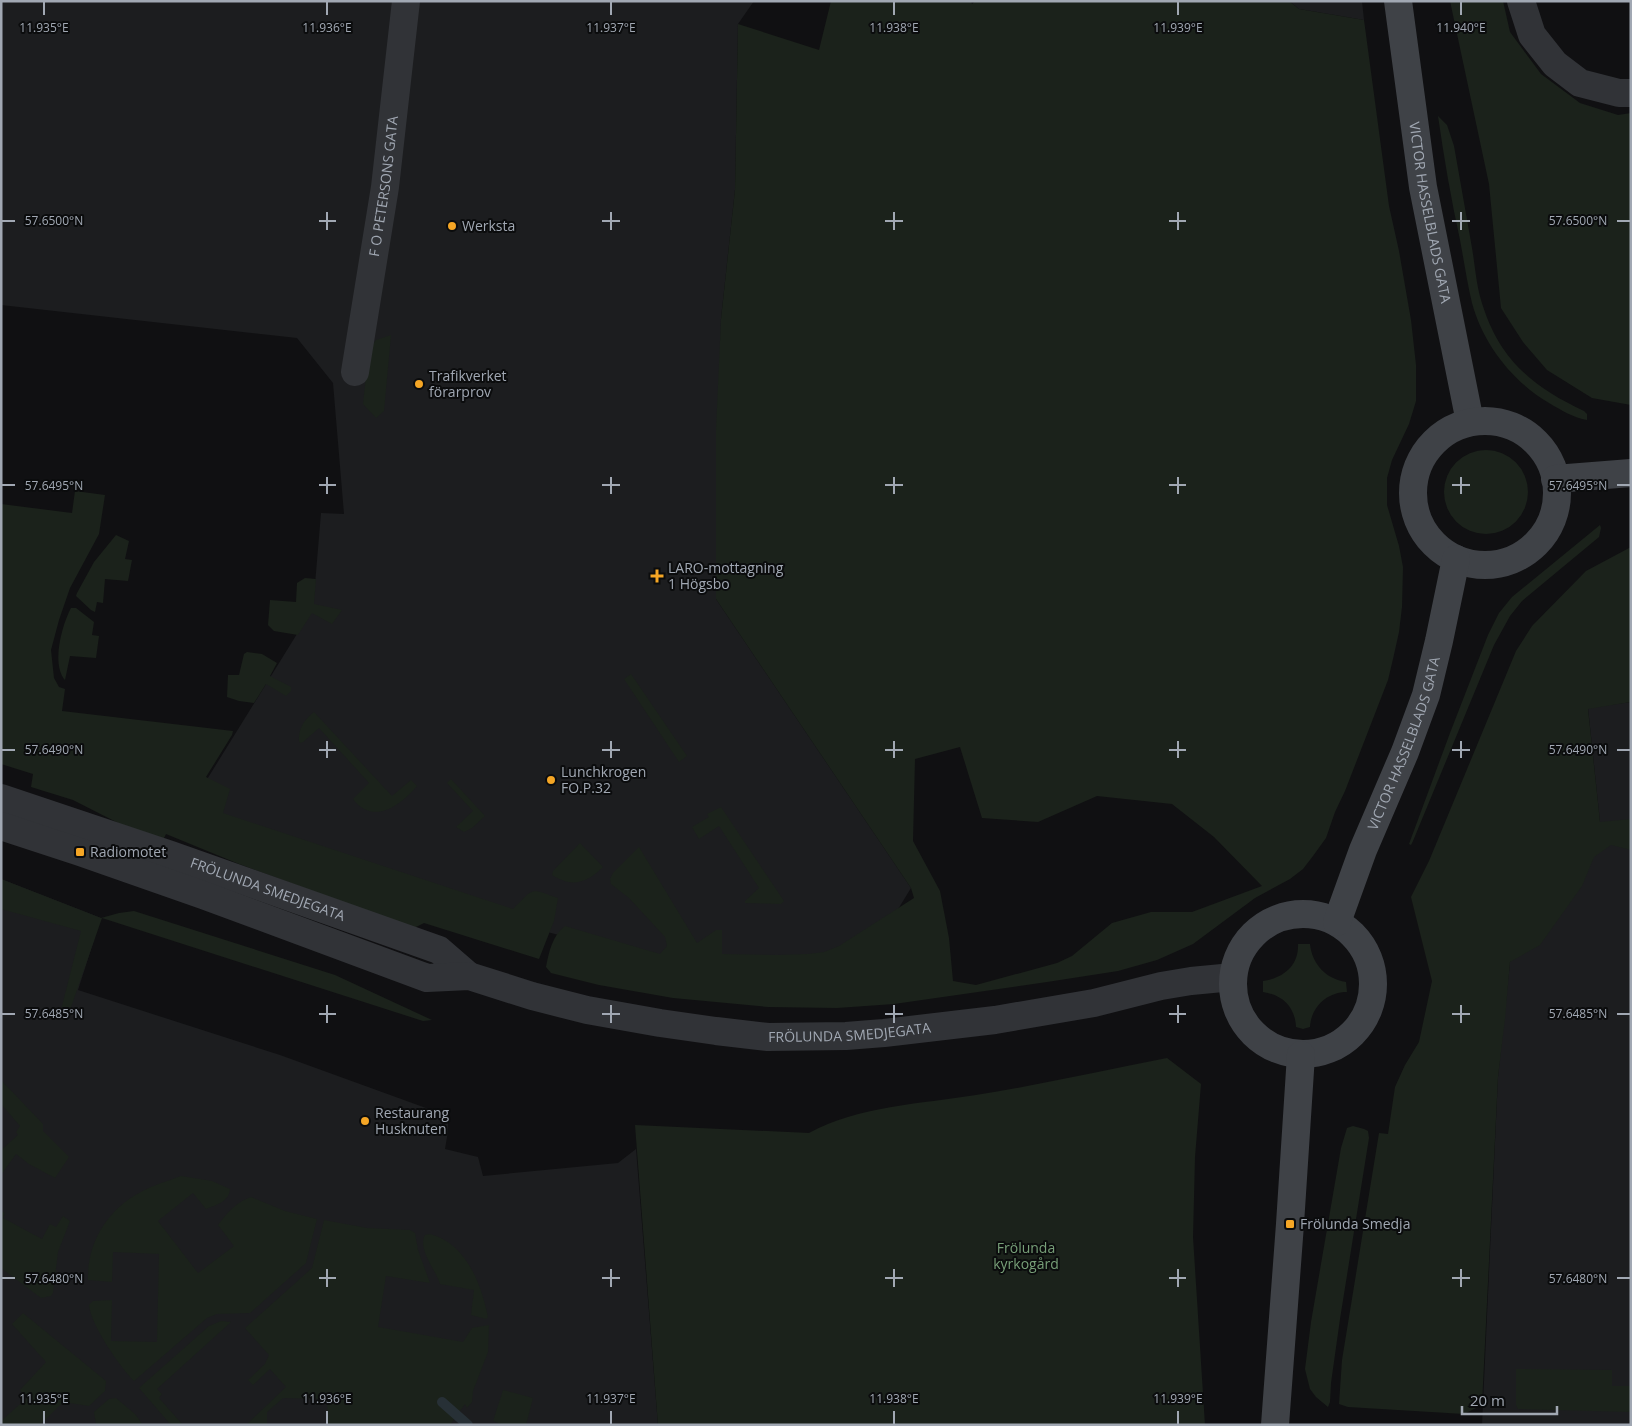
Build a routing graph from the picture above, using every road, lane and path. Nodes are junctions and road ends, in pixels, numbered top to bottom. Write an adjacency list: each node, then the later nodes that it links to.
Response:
1 (406, 1): 5 (street, F O PETERSONS GATA)
2 (1398, 1): 6 (street, VICTOR HASSELBLADS GATA)
3 (1521, 1): 4 (street)
4 (1631, 93)
5 (355, 372)
6 (1470, 422): 8 (street); 9 (street)
7 (1631, 473): 8 (street)
8 (1555, 479): 9 (street)
9 (1456, 559): 12 (street, VICTOR HASSELBLADS GATA)
10 (1, 798): 13 (street, FRÖLUNDA SMEDJEGATA)
11 (1, 826): 13 (street, FRÖLUNDA SMEDJEGATA)
12 (1337, 922): 14 (street); 15 (street)
13 (469, 976): 14 (street, FRÖLUNDA SMEDJEGATA)
14 (1232, 977): 15 (street)
15 (1301, 1055): 16 (street)
16 (1275, 1425)

